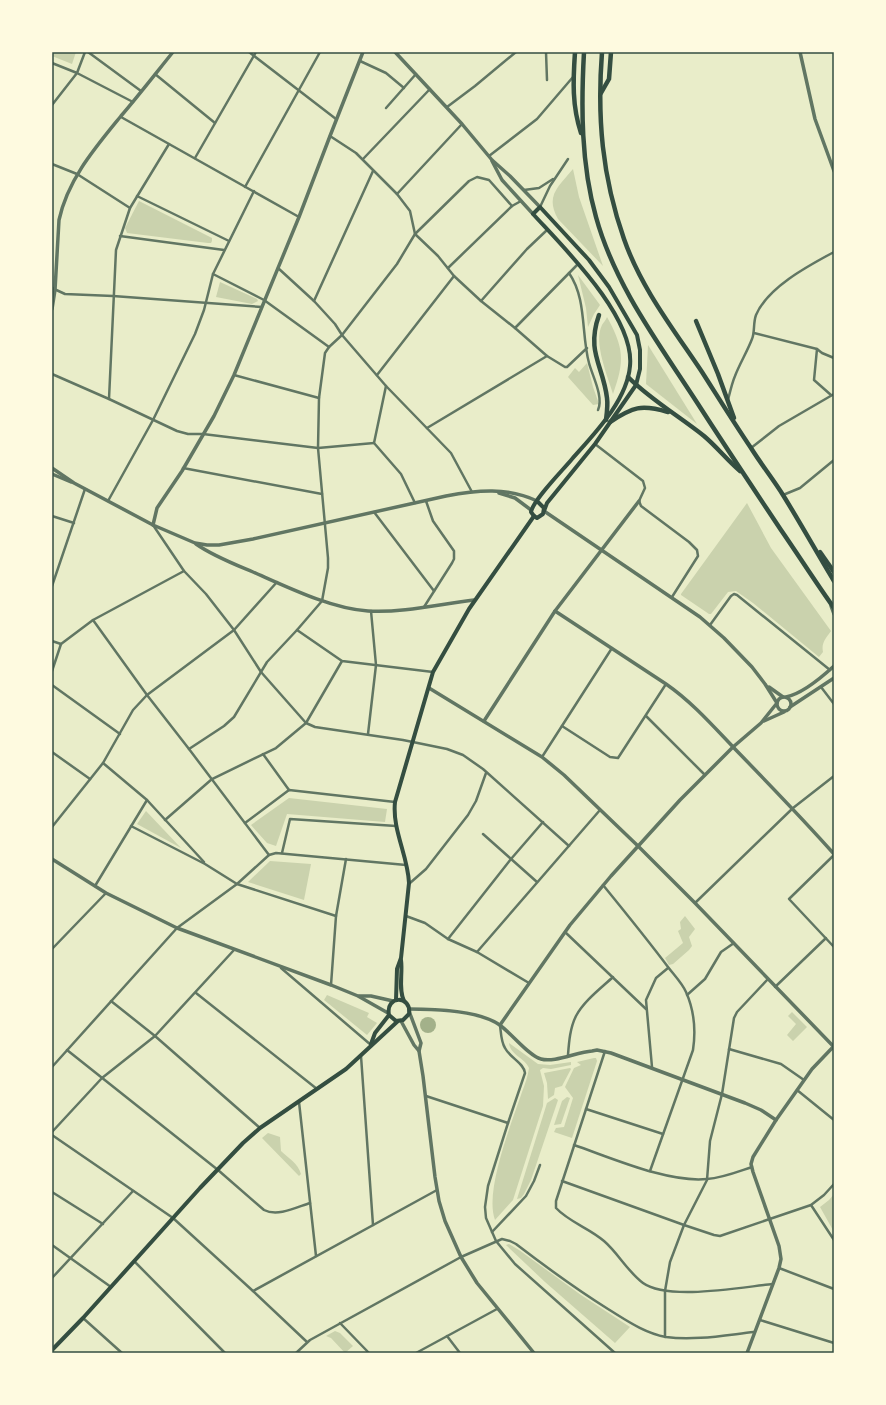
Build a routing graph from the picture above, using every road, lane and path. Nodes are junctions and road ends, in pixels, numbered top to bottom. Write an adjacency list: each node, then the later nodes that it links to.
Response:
1 (85, 52): 19 (street)
2 (88, 52): 27 (street)
3 (173, 52): 20 (street)
4 (249, 52): 16 (street)
5 (256, 52): 16 (street)
6 (320, 52): 26 (street)
7 (364, 52): 17 (street)
8 (395, 52): 21 (street)
9 (516, 52): 31 (street)
10 (546, 52): 23 (street)
11 (575, 52): 22 (highway)
12 (584, 52): 38 (highway)
13 (602, 52): 28 (highway)
14 (611, 52): 28 (highway)
15 (800, 52): 47 (street)
16 (254, 56): 26 (street); 35 (street)
17 (360, 61): 24 (street); 34 (street)
18 (52, 63): 19 (street)
19 (77, 73): 29 (street); 30 (street)
20 (155, 74): 27 (street); 35 (street)
21 (416, 74): 24 (street); 25 (street)
22 (573, 77): 38 (highway); 40 (street)
23 (547, 80)
24 (404, 88): 32 (street)
25 (430, 89): 31 (street); 42 (street)
26 (299, 90): 34 (street); 50 (street)
27 (141, 91): 29 (street)
28 (600, 95): 106 (highway)
29 (133, 102): 33 (street)
30 (52, 105)
31 (446, 107): 36 (street)
32 (386, 108)
33 (121, 117): 39 (street); 48 (street)
34 (336, 119): 37 (street)
35 (215, 123): 41 (street)
36 (462, 124): 40 (street); 53 (street)
37 (330, 136): 42 (street); 60 (street)
38 (583, 140): 116 (highway)
39 (169, 144): 41 (street); 54 (street)
40 (488, 156): 44 (street)
41 (195, 158): 50 (street)
42 (362, 159): 46 (street)
43 (568, 159): 49 (street)
44 (492, 160): 51 (street); 55 (street)
45 (52, 164): 48 (street)
46 (373, 171): 53 (street); 76 (street)
47 (834, 171)
48 (77, 174): 58 (street); 73 (street)
49 (555, 178): 51 (street); 57 (street)
50 (246, 187): 52 (street)
51 (524, 190): 57 (street)
52 (254, 191): 60 (street); 64 (street)
53 (397, 194): 62 (street)
54 (137, 196): 58 (street); 64 (street)
55 (521, 201): 56 (street); 59 (street)
56 (512, 206): 62 (street); 69 (street)
57 (540, 207): 59 (main road); 95 (main road)
58 (130, 208): 63 (street)
59 (533, 214): 61 (main road)
60 (299, 217): 68 (street)
61 (547, 230): 67 (main road); 77 (street)
62 (416, 234): 69 (street); 85 (street)
63 (120, 236): 65 (street); 74 (street)
64 (229, 241): 65 (street)
65 (225, 250): 71 (street)
66 (834, 252): 84 (street)
67 (578, 264): 70 (street); 94 (main road)
68 (278, 267): 75 (street); 76 (street)
69 (448, 268): 72 (street)
70 (569, 273): 83 (street); 87 (street)
71 (213, 274): 75 (street); 78 (street)
72 (454, 276): 77 (street); 93 (street)
73 (53, 289): 74 (street); 80 (street)
74 (113, 296): 78 (street); 99 (street)
75 (264, 300): 79 (street); 86 (street)
76 (314, 301): 85 (street)
77 (481, 301): 83 (street)
78 (206, 303): 79 (street); 103 (street)
79 (262, 307): 92 (street)
80 (52, 309)
81 (599, 316): 104 (highway)
82 (696, 321): 100 (highway)
83 (515, 328): 89 (street)
84 (754, 333): 88 (street); 100 (street)
85 (342, 336): 86 (street); 93 (street)
86 (330, 347): 98 (street)
87 (587, 348): 89 (street); 101 (street)
88 (817, 349): 90 (street); 97 (street)
89 (547, 356): 105 (street)
90 (834, 358)
91 (52, 374): 99 (street)
92 (234, 375): 98 (street); 107 (street)
93 (376, 375): 96 (street)
94 (628, 377): 95 (highway); 104 (main road)
95 (636, 385): 102 (highway); 104 (main road)
96 (386, 386): 105 (street); 108 (street)
97 (833, 395): 111 (street)
98 (319, 398): 110 (street)
99 (109, 399): 103 (street)
100 (728, 402): 106 (highway)
101 (598, 410)
102 (673, 414): 104 (highway); 116 (highway)
103 (153, 420): 107 (street); 123 (street)
104 (608, 421): 109 (main road); 125 (main road)
105 (427, 428): 119 (street)
106 (739, 430): 111 (highway)
107 (203, 434): 110 (street); 114 (street)
108 (374, 443): 110 (street); 127 (street)
109 (595, 444): 126 (street); 129 (main road)
110 (318, 448): 121 (street)
111 (751, 448): 122 (highway)
112 (834, 460): 122 (street)
113 (52, 468): 117 (street)
114 (183, 468): 121 (street); 135 (street)
115 (52, 474): 117 (street)
116 (744, 474): 148 (highway)
117 (74, 483): 118 (street)
118 (85, 489): 123 (street); 133 (street)
119 (472, 492): 120 (street); 124 (street)
120 (494, 492): 125 (street); 128 (street)
121 (322, 494): 134 (street)
122 (783, 495): 136 (highway)
123 (108, 501): 135 (street)
124 (426, 501): 127 (street); 144 (street)
125 (537, 501): 128 (main road); 129 (main road)
126 (639, 501): 138 (street); 145 (street)
127 (416, 503): 130 (street)
128 (531, 510): 132 (main road)
129 (544, 511): 132 (main road); 138 (street)
130 (374, 512): 134 (street); 144 (street)
131 (52, 516): 133 (street)
132 (534, 516): 146 (main road)
133 (74, 523): 143 (street)
134 (325, 523): 137 (street); 147 (street)
135 (153, 525): 137 (street); 139 (street)
136 (803, 530): 140 (highway); 141 (highway)
137 (195, 543): 142 (street)
138 (602, 550): 145 (street); 152 (street)
139 (184, 571): 154 (street); 156 (street)
140 (834, 572)
141 (834, 581)
142 (277, 582): 147 (street); 156 (street)
143 (52, 586)
144 (434, 591): 149 (street)
145 (672, 597): 155 (street)
146 (474, 600): 149 (street); 167 (main road)
147 (322, 601): 151 (street); 157 (street)
148 (829, 601): 150 (highway); 153 (street)
149 (424, 607): 151 (street)
150 (834, 608)
151 (371, 611): 162 (street)
152 (555, 611): 160 (street); 181 (street)
153 (834, 614)
154 (93, 620): 159 (street); 174 (street)
155 (710, 625): 164 (street); 170 (street)
156 (234, 630): 166 (street); 174 (street)
157 (297, 630): 161 (street); 166 (street)
158 (52, 641): 159 (street)
159 (61, 644): 165 (street)
160 (612, 648): 169 (street); 184 (street)
161 (342, 661): 162 (street); 182 (street)
162 (376, 665): 167 (street); 186 (street)
163 (834, 666): 164 (street)
164 (830, 670): 175 (street)
165 (52, 671)
166 (262, 672): 182 (street); 189 (street)
167 (433, 672): 173 (main road)
168 (834, 678): 172 (street)
169 (666, 684): 180 (street); 188 (street)
170 (765, 684): 175 (street); 176 (street)
171 (52, 685): 185 (street)
172 (821, 687): 177 (street); 178 (street)
173 (429, 688): 181 (street); 187 (main road)
174 (146, 695): 185 (street); 189 (street)
175 (784, 697): 176 (street); 178 (street)
176 (777, 703): 179 (street); 183 (street)
177 (834, 704)
178 (790, 708): 179 (street)
179 (784, 711): 183 (street)
180 (646, 716): 184 (street); 195 (street)
181 (484, 722): 192 (street)
182 (306, 723): 186 (street); 191 (street)
183 (761, 723): 188 (street)
184 (562, 726): 192 (street)
185 (120, 734): 193 (street)
186 (368, 734): 187 (street)
187 (412, 742): 194 (street); 201 (main road)
188 (733, 747): 195 (street); 202 (street)
189 (189, 749): 198 (street)
190 (52, 752): 197 (street)
191 (263, 754): 198 (street); 199 (street)
192 (542, 757): 203 (street)
193 (103, 763): 197 (street); 200 (street)
194 (486, 773): 205 (street); 222 (street)
195 (705, 775): 212 (street)
196 (834, 776): 202 (street)
197 (90, 779): 207 (street)
198 (212, 779): 204 (street); 206 (street)
199 (289, 790): 201 (street); 206 (street)
200 (147, 800): 204 (street); 208 (street)
201 (395, 802): 209 (main road)
202 (793, 808): 214 (street); 227 (street)
203 (600, 810): 211 (street); 212 (street)
204 (165, 820): 219 (street)
205 (543, 822): 211 (street); 218 (street)
206 (245, 823): 215 (street)
207 (52, 826)
208 (131, 826): 219 (street); 225 (street)
209 (396, 826): 213 (street); 220 (main road)
210 (483, 834): 218 (street)
211 (569, 846): 221 (street)
212 (638, 846): 224 (street); 227 (street)
213 (282, 853): 215 (street); 217 (street)
214 (834, 855): 232 (street)
215 (269, 856): 223 (street)
216 (52, 859): 225 (street)
217 (346, 859): 220 (street); 228 (street)
218 (511, 859): 221 (street); 233 (street)
219 (205, 864): 223 (street)
220 (406, 865): 222 (main road)
221 (537, 882): 238 (street)
222 (409, 883): 229 (main road)
223 (237, 884): 228 (street); 230 (street)
224 (603, 885): 231 (street); 241 (street)
225 (95, 886): 226 (street)
226 (106, 893): 230 (street); 236 (street)
227 (696, 903): 234 (street)
228 (336, 916): 245 (street)
229 (406, 916): 233 (street); 239 (main road)
230 (177, 928): 237 (street); 250 (street)
231 (565, 932): 242 (street); 244 (street)
232 (826, 938): 235 (street); 246 (street)
233 (448, 939): 238 (street)
234 (734, 943): 243 (street); 249 (street)
235 (834, 947)
236 (52, 949)
237 (234, 950): 240 (street); 247 (street)
238 (477, 952): 244 (street)
239 (401, 958): 251 (main road); 252 (main road)
240 (279, 966): 245 (street); 259 (street)
241 (668, 968): 249 (street); 253 (street)
242 (613, 977): 253 (street); 265 (street)
243 (768, 979): 246 (street); 261 (street)
244 (530, 983): 257 (street)
245 (331, 984): 248 (street)
246 (775, 987): 260 (street)
247 (196, 993): 258 (street); 272 (street)
248 (358, 996): 251 (street); 255 (street)
249 (687, 996): 270 (street)
250 (111, 1001): 258 (street); 262 (street)
251 (395, 1001): 252 (main road); 255 (main road)
252 (404, 1001): 254 (main road)
253 (646, 1009): 268 (street)
254 (409, 1010): 256 (main road); 257 (street); 263 (street)
255 (389, 1014): 256 (main road); 259 (main road)
256 (399, 1021): 259 (main road); 263 (street)
257 (500, 1025): 265 (street); 280 (street)
258 (155, 1036): 269 (street); 281 (street)
259 (371, 1046): 266 (main road)
260 (834, 1046): 271 (street)
261 (729, 1049): 271 (street); 274 (street)
262 (67, 1050): 267 (street); 269 (street)
263 (419, 1051): 275 (street)
264 (605, 1052): 265 (street); 268 (street); 277 (street)
265 (568, 1055)
266 (361, 1056): 272 (main road); 301 (street)
267 (52, 1067)
268 (652, 1068): 270 (street)
269 (102, 1078): 282 (street); 288 (street)
270 (684, 1079): 274 (street); 283 (street)
271 (804, 1080): 273 (street)
272 (317, 1089): 276 (main road)
273 (797, 1089): 278 (street); 279 (street)
274 (722, 1094): 278 (street); 290 (street)
275 (426, 1096): 280 (street); 293 (street)
276 (299, 1102): 281 (main road); 296 (street)
277 (586, 1109): 283 (street); 285 (street)
278 (776, 1120): 287 (street)
279 (834, 1120)
280 (508, 1123): 303 (street)
281 (260, 1128): 288 (main road)
282 (52, 1132)
283 (663, 1134): 289 (street)
284 (52, 1135): 294 (street)
285 (574, 1145): 289 (street); 291 (street)
286 (540, 1165): 303 (street)
287 (752, 1167): 290 (street); 299 (street)
288 (218, 1170): 296 (street); 298 (main road)
289 (650, 1171): 290 (street)
290 (706, 1180): 302 (street)
291 (562, 1181): 302 (street); 317 (street)
292 (834, 1184): 297 (street)
293 (437, 1190): 301 (street); 308 (street)
294 (134, 1191): 298 (street); 300 (street)
295 (52, 1192): 300 (street)
296 (310, 1203): 307 (street)
297 (811, 1205): 299 (street); 304 (street)
298 (173, 1218): 310 (main road); 316 (street)
299 (769, 1219): 302 (street); 311 (street)
300 (102, 1224): 309 (street)
301 (373, 1225): 307 (street)
302 (684, 1225): 317 (street)
303 (492, 1232): 305 (street)
304 (834, 1240)
305 (496, 1241): 308 (street); 324 (street); 335 (street)
306 (52, 1245): 309 (street)
307 (316, 1256): 316 (street)
308 (460, 1257): 318 (street); 321 (street)
309 (71, 1258): 312 (street); 314 (street)
310 (134, 1261): 314 (main road); 329 (street)
311 (779, 1268): 313 (street); 315 (street)
312 (52, 1278)
313 (773, 1284): 317 (street); 320 (street)
314 (111, 1287): 319 (main road)
315 (834, 1289)
316 (253, 1290): 325 (street)
317 (665, 1291): 324 (street)
318 (497, 1309): 323 (street); 334 (street)
319 (83, 1318): 327 (main road); 328 (street)
320 (759, 1320): 322 (street); 326 (street)
321 (340, 1324): 325 (street); 331 (street)
322 (754, 1332): 324 (street); 336 (street)
323 (447, 1336): 332 (street); 333 (street)
324 (665, 1337)
325 (307, 1342): 330 (street)
326 (834, 1343)
327 (52, 1350)
328 (122, 1353)
329 (224, 1353)
330 (296, 1353)
331 (369, 1353)
332 (416, 1353)
333 (460, 1353)
334 (534, 1353)
335 (615, 1353)
336 (747, 1353)

